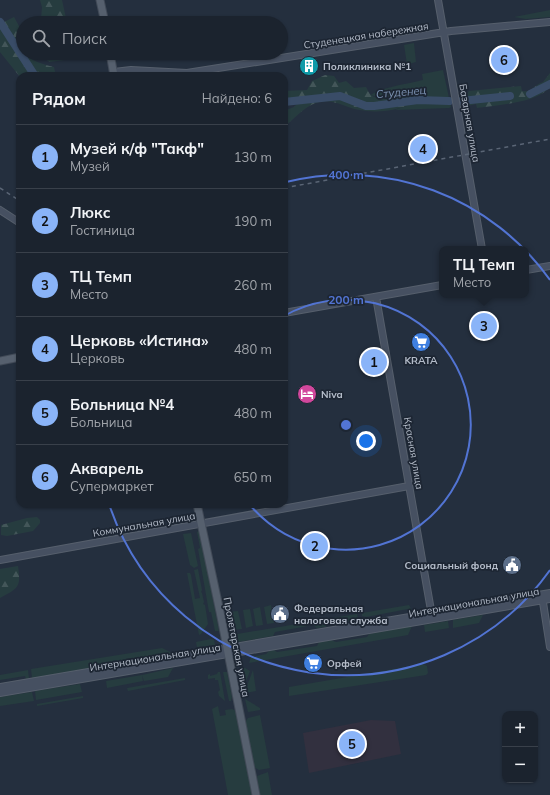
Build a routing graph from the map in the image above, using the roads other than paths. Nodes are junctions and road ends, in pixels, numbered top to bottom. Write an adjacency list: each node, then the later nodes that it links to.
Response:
1 (100, 0): 3 (main road)
2 (438, 0): 5 (main road, Базарная улица)
3 (103, 16)
4 (550, 22): 5 (main road, Студенецкая набережная)
5 (444, 32): 6 (main road, Студенецкая набережная); 15 (main road, Базарная улица)
6 (288, 57)
7 (111, 60): 9 (main road)
8 (268, 60): 12 (main road, Студенецкая набережная)
9 (114, 72)
10 (122, 72): 11 (main road, Студенецкая набережная)
11 (168, 72)
12 (193, 72)
13 (0, 210): 14 (main road)
14 (16, 220)
15 (481, 246)
16 (550, 266): 17 (main road)
17 (529, 270)
18 (439, 286): 19 (main road)
19 (376, 297): 20 (main road); 23 (main road, Красная улица)
20 (288, 311)
21 (16, 359): 22 (main road)
22 (0, 361)
23 (410, 486): 25 (main road, Коммунальная улица); 30 (main road, Красная улица)
24 (198, 508): 25 (main road, Пролетарская улица)
25 (202, 524): 26 (main road, Коммунальная улица); 32 (main road, Пролетарская улица)
26 (0, 560)
27 (550, 594): 28 (main road, Интернациональная улица)
28 (542, 598): 29 (main road, Интернациональная улица); 30 (main road, Интернациональная улица); 31 (main road)
29 (550, 599)
30 (432, 616): 32 (main road, Интернациональная улица)
31 (550, 647)
32 (228, 652): 33 (main road, Интернациональная улица); 34 (main road, Интернациональная улица); 35 (main road, Пролетарская улица)
33 (0, 688)
34 (0, 693)
35 (256, 795)

